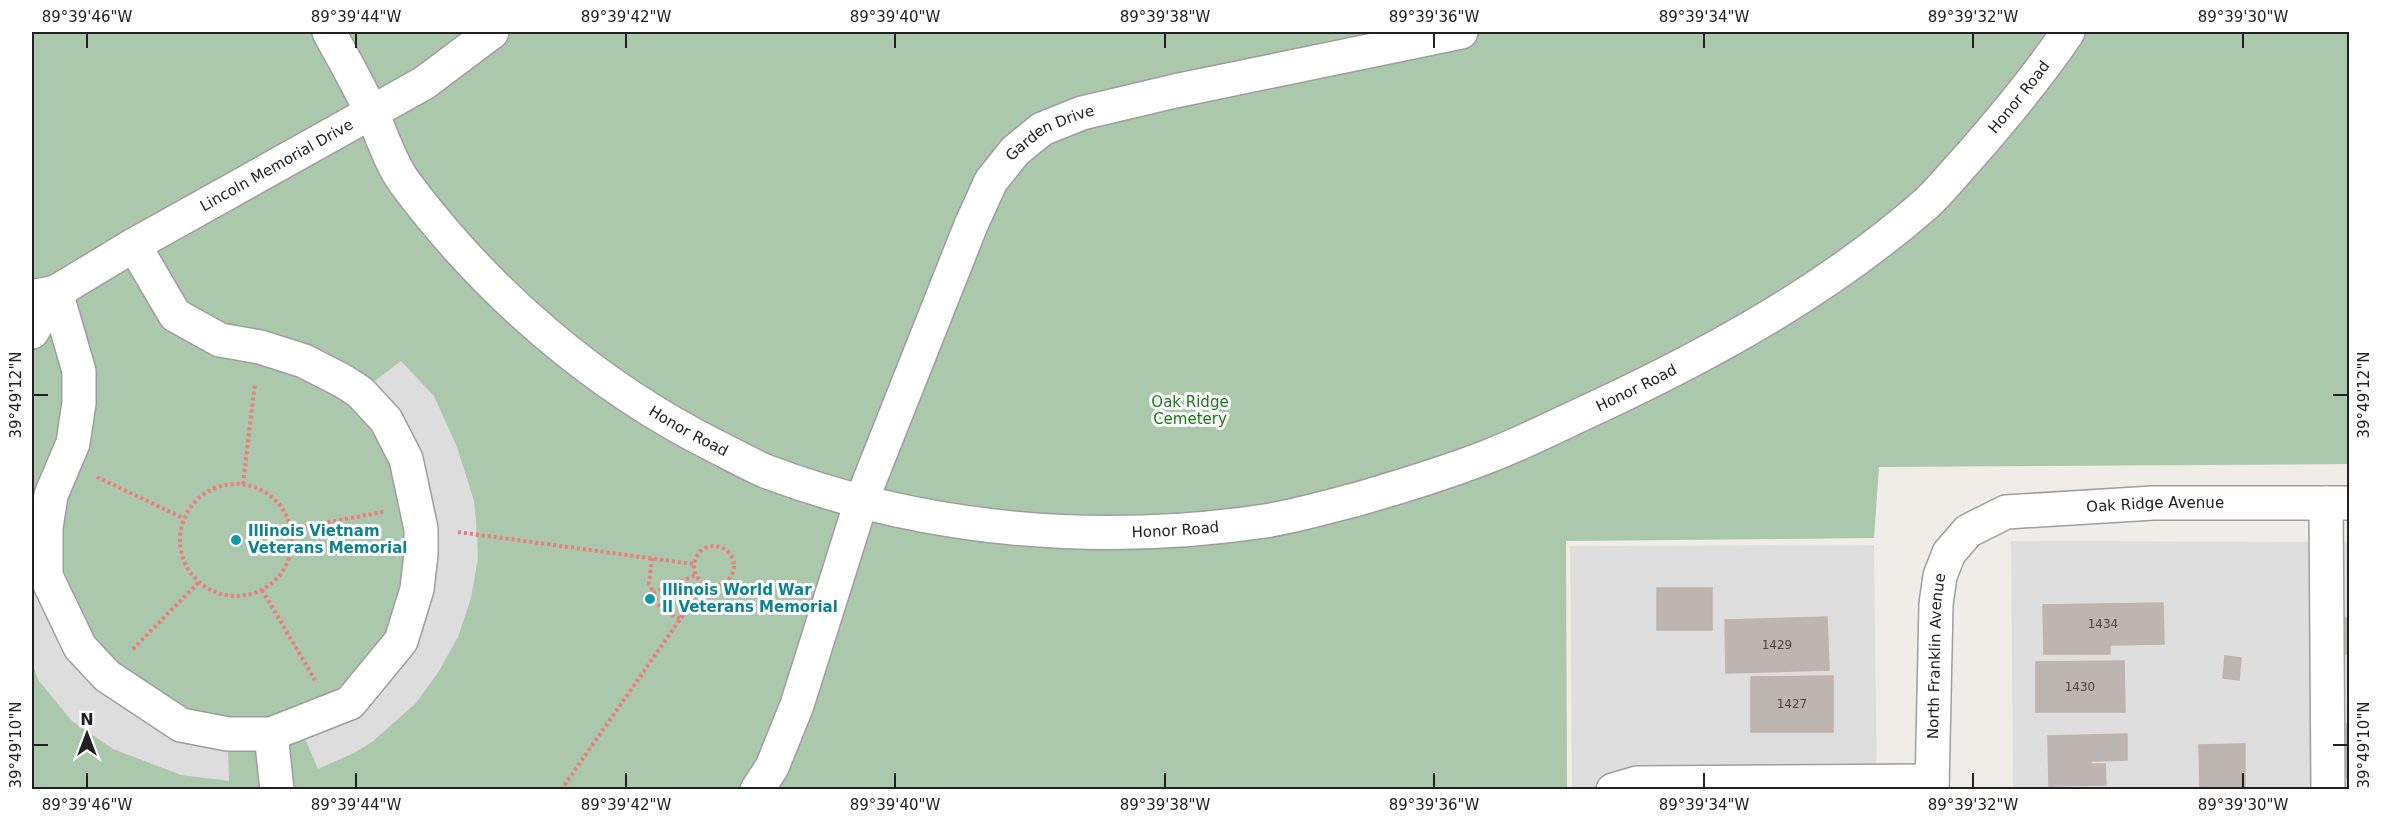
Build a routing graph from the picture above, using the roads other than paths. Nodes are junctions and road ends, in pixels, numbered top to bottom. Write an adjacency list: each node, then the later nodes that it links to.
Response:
1 (329, 32): 5 (street, Honor Road)
2 (492, 32): 5 (street, Lincoln Memorial Drive)
3 (1461, 32): 9 (street, Garden Drive)
4 (2068, 32): 9 (street, Honor Road)
5 (371, 111): 6 (street, Lincoln Memorial Drive); 9 (street, Honor Road)
6 (134, 246): 7 (street, Lincoln Memorial Drive); 12 (street)
7 (44, 294): 8 (street, Lincoln Memorial Drive); 12 (street)
8 (32, 332)
9 (861, 502): 15 (street, Garden Drive)
10 (2338, 503): 11 (street, Oak Ridge Avenue); 17 (street)
11 (1968, 531): 13 (street, North Franklin Avenue)
12 (271, 734): 14 (street)
13 (1932, 785): 16 (street)
14 (277, 789)
15 (757, 789)
16 (1613, 789)
17 (2328, 789)

